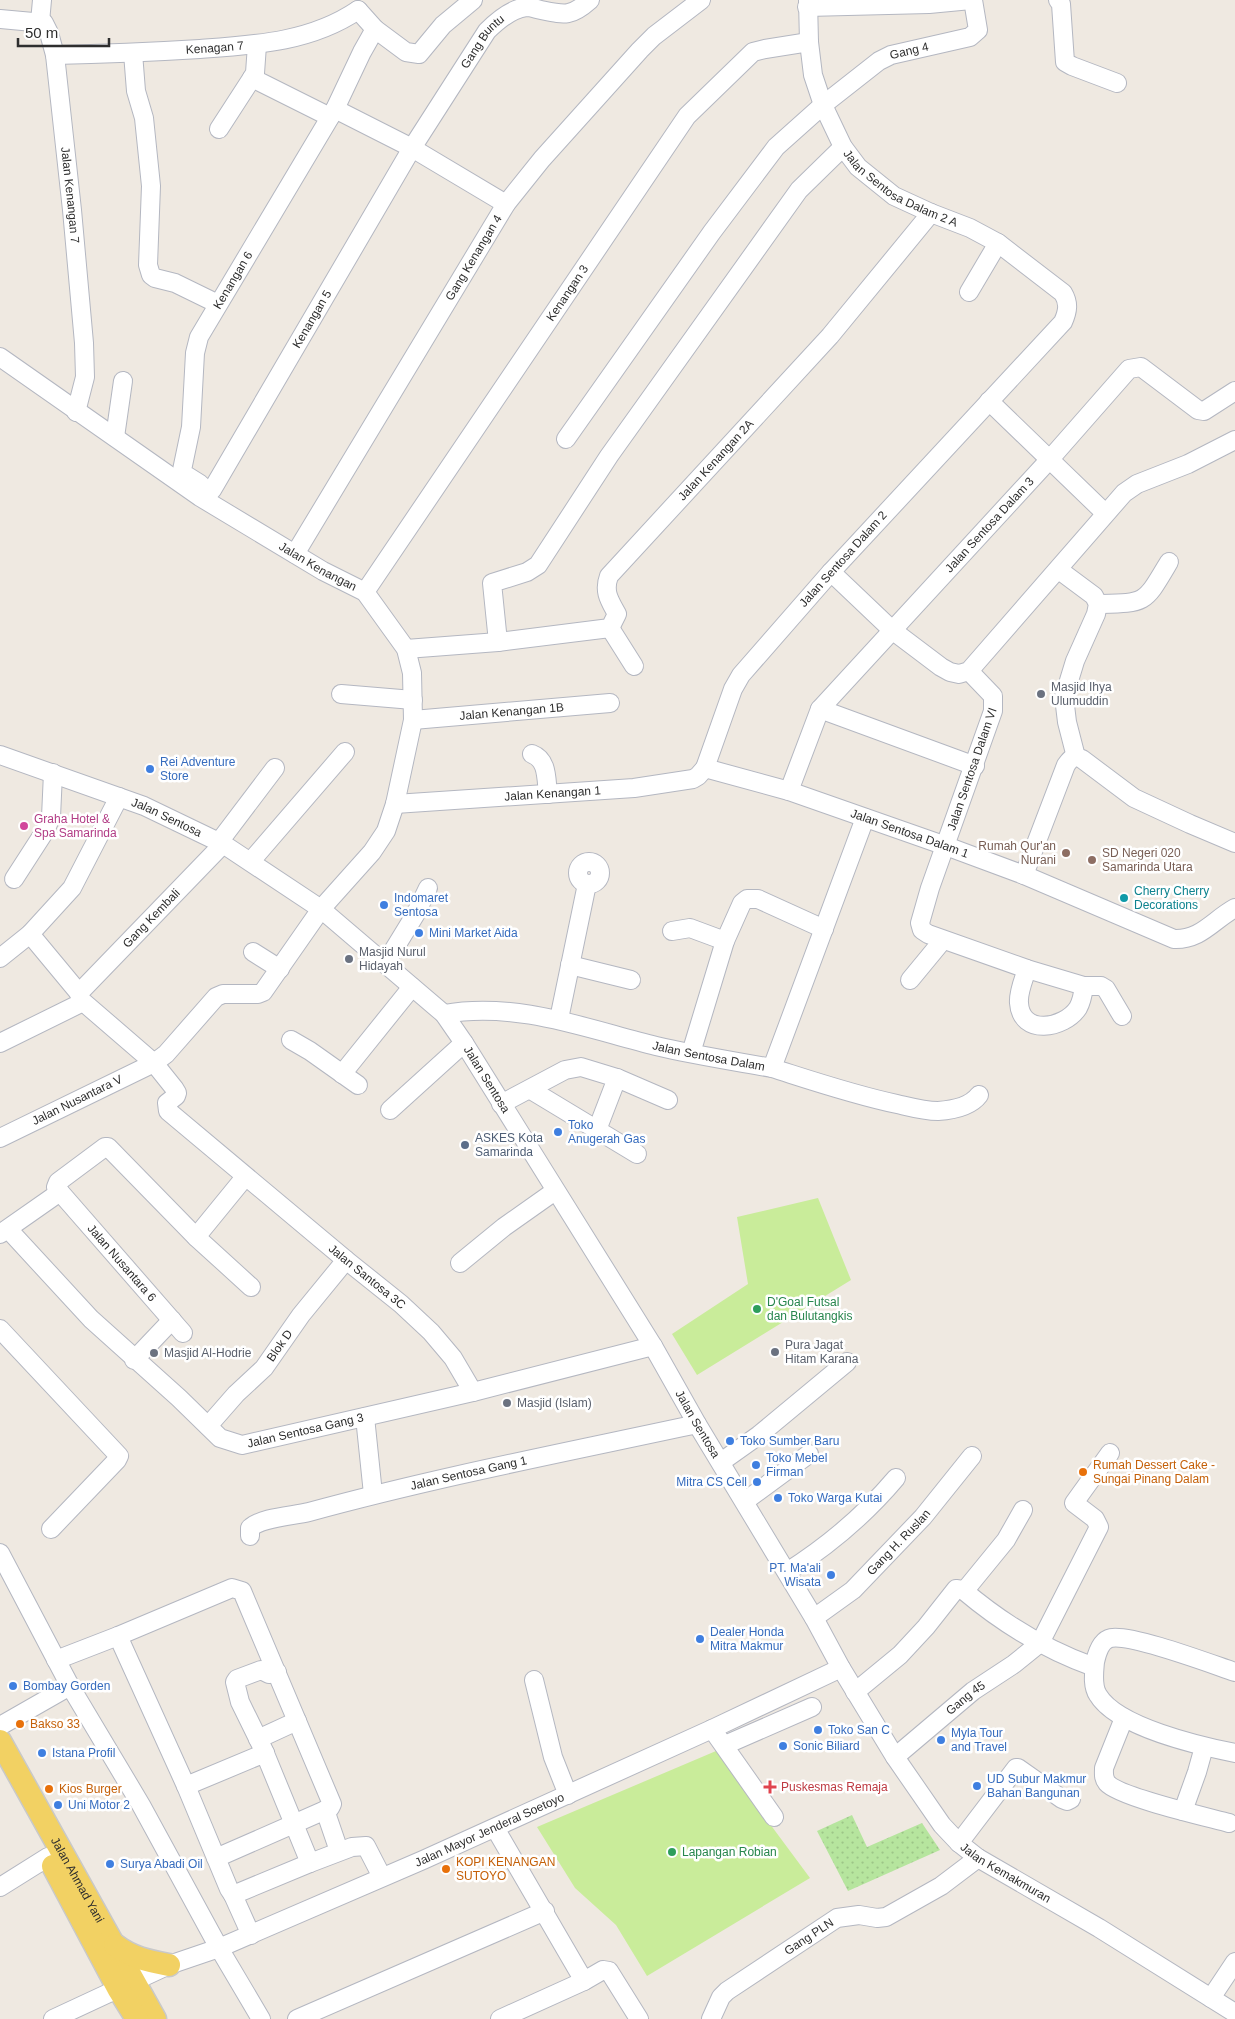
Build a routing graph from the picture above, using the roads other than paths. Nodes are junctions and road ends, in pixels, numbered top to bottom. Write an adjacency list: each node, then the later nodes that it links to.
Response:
1 (42, 0): 10 (street)
2 (473, 0): 11 (street)
3 (590, 0): 22 (street, Gang Buntu)
4 (701, 0): 23 (street, Gang Kenangan 4)
5 (972, 0): 7 (street); 18 (street, Gang 4)
6 (1058, 0): 17 (street)
7 (807, 4): 12 (street, Jalan Sentosa Dalam 2 A)
8 (357, 5): 11 (street); 13 (street, Kenagan 7)
9 (0, 18): 10 (street)
10 (40, 22): 14 (street, Jalan Kenangan 7)
11 (375, 29): 19 (street, Kenangan 6)
12 (809, 42): 18 (street, Jalan Sentosa Dalam 2 A); 45 (street, Kenangan 3)
13 (257, 45): 15 (street, Kenagan 7); 16 (street)
14 (55, 54): 15 (street, Kenagan 7); 33 (street, Jalan Kenangan 7)
15 (133, 54): 27 (street)
16 (252, 78): 19 (street); 20 (street)
17 (1118, 83)
18 (823, 105): 21 (street, Jalan Sentosa Dalam 2 A); 35 (street)
19 (333, 113): 22 (street); 27 (street, Kenangan 6)
20 (219, 128)
21 (843, 147): 24 (street, Jalan Sentosa Dalam 2 A); 49 (street)
22 (412, 148): 23 (street); 38 (street, Kenangan 5)
23 (506, 204): 41 (street, Gang Kenangan 4)
24 (931, 213): 25 (street, Jalan Sentosa Dalam 2 A); 47 (street, Jalan Kenangan 2A)
25 (998, 243): 26 (street); 28 (street, Jalan Sentosa Dalam 2 A)
26 (969, 292)
27 (218, 304): 38 (street, Kenangan 6)
28 (1063, 322): 32 (street, Jalan Sentosa Dalam 2)
29 (0, 357): 33 (street, Jalan Kenangan)
30 (123, 381): 34 (street)
31 (1235, 391): 37 (street, Jalan Sentosa Dalam 3)
32 (989, 401): 37 (street); 44 (street, Jalan Sentosa Dalam 2)
33 (76, 412): 34 (street, Jalan Kenangan)
34 (115, 437): 40 (street, Jalan Kenangan)
35 (566, 438)
36 (1235, 440): 39 (street)
37 (1050, 459): 39 (street); 48 (street, Jalan Sentosa Dalam 3)
38 (212, 490): 40 (street, Kenangan 6)
39 (1105, 513): 43 (street)
40 (269, 538): 41 (street, Jalan Kenangan)
41 (296, 554): 45 (street, Jalan Kenangan)
42 (1169, 562): 46 (street)
43 (1059, 570): 46 (street); 52 (street)
44 (831, 572): 48 (street); 64 (street, Jalan Sentosa Dalam 2)
45 (366, 592): 50 (street, Jalan Kenangan)
46 (1098, 604): 61 (street)
47 (610, 628): 49 (street); 51 (street)
48 (892, 630): 52 (street); 56 (street, Jalan Sentosa Dalam 3)
49 (498, 642): 50 (street)
50 (406, 648): 54 (street, Jalan Kenangan)
51 (634, 666)
52 (969, 671): 62 (street, Jalan Sentosa Dalam VI)
53 (341, 694): 54 (street)
54 (413, 700): 57 (street, Jalan Kenangan)
55 (610, 703): 57 (street, Jalan Kenangan 1B)
56 (820, 709): 62 (street); 66 (street, Jalan Sentosa Dalam 3)
57 (413, 720): 69 (street, Jalan Kenangan)
58 (345, 752): 74 (street)
59 (532, 754): 67 (street)
60 (0, 755): 65 (street, Jalan Sentosa)
61 (1076, 757): 72 (street); 75 (street)
62 (975, 766): 73 (street, Jalan Sentosa Dalam VI)
63 (275, 768): 71 (street, Gang Kembali)
64 (705, 768): 66 (street, Jalan Sentosa Dalam 1); 67 (street, Jalan Kenangan 1)
65 (53, 773): 68 (street, Jalan Sentosa); 76 (street)
66 (789, 791): 70 (street, Jalan Sentosa Dalam 1)
67 (548, 794): 69 (street, Jalan Kenangan 1)
68 (119, 797): 71 (street, Jalan Sentosa); 83 (street)
69 (395, 804): 80 (street, Jalan Kenangan)
70 (866, 818): 73 (street, Jalan Sentosa Dalam 1); 81 (street, Jalan Sentosa Dalam)
71 (221, 843): 74 (street, Jalan Sentosa); 96 (street, Gang Kembali)
72 (1235, 843)
73 (946, 846): 75 (street, Jalan Sentosa Dalam 1); 84 (street, Jalan Sentosa Dalam VI)
74 (250, 861): 80 (street, Jalan Sentosa)
75 (1024, 875): 79 (street, Jalan Sentosa Dalam 1)
76 (14, 879)
77 (587, 884): 89 (street)
78 (428, 888): 88 (street)
79 (1235, 908)
80 (321, 909): 88 (street, Jalan Sentosa); 90 (street, Jalan Kenangan)
81 (824, 929): 85 (street); 105 (street, Jalan Sentosa Dalam)
82 (672, 931): 85 (street)
83 (30, 934): 87 (street); 96 (street)
84 (943, 940): 91 (street, Jalan Sentosa Dalam VI); 93 (street)
85 (725, 941): 103 (street)
86 (253, 952): 90 (street)
87 (0, 958)
88 (385, 964): 95 (street, Jalan Sentosa)
89 (570, 965): 92 (street); 99 (street)
90 (280, 969): 104 (street, Jalan Nusantara V)
91 (1027, 969): 94 (street, Jalan Sentosa Dalam VI); 94 (street)
92 (631, 980)
93 (910, 980)
94 (1084, 986): 98 (street, Jalan Sentosa Dalam VI)
95 (412, 987): 97 (street, Jalan Sentosa); 106 (street)
96 (80, 996): 101 (street, Gang Kembali); 104 (street)
97 (444, 1014): 99 (street, Jalan Sentosa Dalam); 102 (street, Jalan Sentosa)
98 (1122, 1016)
99 (559, 1019): 103 (street, Jalan Sentosa Dalam)
100 (291, 1040): 106 (street)
101 (0, 1043)
102 (464, 1043): 112 (street, Jalan Sentosa); 113 (street)
103 (691, 1053): 105 (street, Jalan Sentosa Dalam)
104 (154, 1063): 115 (street, Jalan Nusantara V); 117 (street, Jalan Santosa 3C)
105 (772, 1068): 110 (street)
106 (342, 1074): 108 (street)
107 (617, 1078): 109 (street); 111 (street); 114 (street)
108 (358, 1085)
109 (531, 1090): 112 (street); 114 (street)
110 (979, 1095)
111 (668, 1100)
112 (501, 1104): 118 (street, Jalan Sentosa)
113 (390, 1110)
114 (597, 1130): 116 (street)
115 (0, 1138)
116 (637, 1154)
117 (245, 1177): 121 (street); 122 (street, Jalan Santosa 3C)
118 (555, 1190): 123 (street); 126 (street, Jalan Sentosa)
119 (60, 1192): 120 (street); 121 (street); 127 (street, Jalan Nusantara 6)
120 (4, 1232): 127 (street, Jalan Sentosa Gang 3)
121 (196, 1237): 124 (street)
122 (346, 1260): 129 (street, Jalan Santosa 3C); 132 (street, Blok D)
123 (460, 1263)
124 (251, 1287)
125 (0, 1329): 141 (street)
126 (653, 1346): 129 (street, Jalan Sentosa Gang 3); 131 (street, Jalan Sentosa)
127 (134, 1360): 132 (street, Jalan Sentosa Gang 3)
128 (847, 1362): 136 (street)
129 (472, 1392): 130 (street, Jalan Sentosa Gang 3)
130 (365, 1417): 132 (street, Jalan Sentosa Gang 3); 138 (street)
131 (697, 1424): 136 (street, Jalan Sentosa); 138 (street, Jalan Sentosa Gang 1)
132 (208, 1426)
133 (1110, 1453): 148 (street)
134 (809, 1454): 139 (street)
135 (972, 1456): 146 (street, Gang H. Ruslan)
136 (721, 1462): 139 (street, Jalan Sentosa)
137 (896, 1478): 144 (street)
138 (374, 1494): 142 (street, Jalan Sentosa Gang 1)
139 (744, 1501): 144 (street, Jalan Sentosa)
140 (1023, 1510): 145 (street)
141 (52, 1529)
142 (250, 1536)
143 (0, 1553): 149 (street)
144 (786, 1572): 146 (street, Jalan Sentosa)
145 (963, 1590): 148 (street); 156 (street)
146 (814, 1618): 151 (street, Jalan Sentosa)
147 (118, 1636): 149 (street); 152 (street); 169 (street)
148 (1040, 1643): 150 (street); 167 (street, Gang 45)
149 (56, 1660): 155 (street)
150 (1094, 1667): 153 (street); 158 (street)
151 (841, 1668): 156 (street, Jalan Kemakmuran); 161 (street, Jalan Mayor Jenderal Soetoyo)
152 (277, 1672): 159 (street); 164 (street)
153 (1235, 1672)
154 (534, 1680): 170 (street)
155 (70, 1686): 160 (street); 190 (street)
156 (856, 1692): 167 (street, Jalan Kemakmuran)
157 (812, 1707): 163 (street)
158 (1124, 1718): 165 (street); 173 (street)
159 (297, 1721): 164 (street); 172 (street)
160 (0, 1726)
161 (712, 1729): 163 (street); 170 (street, Jalan Mayor Jenderal Soetoyo)
162 (0, 1741): 189 (main road, Jalan Ahmad Yani)
163 (725, 1745): 174 (street)
164 (261, 1746): 169 (street); 176 (street)
165 (1204, 1746): 166 (street); 173 (street)
166 (1235, 1753)
167 (895, 1757): 178 (street, Jalan Kemakmuran)
168 (0, 1772): 180 (main road, Jalan Ahmad Yani)
169 (186, 1786): 181 (street)
170 (568, 1794): 177 (street, Jalan Mayor Jenderal Soetoyo)
171 (1071, 1799): 178 (street)
172 (324, 1810): 176 (street); 179 (street)
173 (1183, 1811): 175 (street)
174 (774, 1817)
175 (1229, 1823)
176 (294, 1824): 181 (street); 183 (street)
177 (494, 1828): 184 (street, Jalan Mayor Jenderal Soetoyo); 187 (street)
178 (959, 1843): 182 (street, Jalan Kemakmuran)
179 (339, 1851): 183 (street); 184 (street)
180 (48, 1857): 185 (street); 194 (main road, Jalan Ahmad Yani)
181 (216, 1858): 186 (street)
182 (978, 1858): 195 (street, Jalan Kemakmuran); 204 (street, Gang PLN)
183 (310, 1863): 186 (street)
184 (382, 1877): 188 (street, Jalan Mayor Jenderal Soetoyo)
185 (0, 1886)
186 (233, 1895): 188 (street)
187 (545, 1911): 193 (street); 201 (street)
188 (251, 1935): 190 (street, Jalan Mayor Jenderal Soetoyo)
189 (114, 1944): 192 (main road); 194 (main road, Jalan Ahmad Yani)
190 (219, 1948): 192 (street, Jalan Mayor Jenderal Soetoyo); 200 (street)
191 (1235, 1962): 195 (street)
192 (168, 1965): 194 (street, Jalan Mayor Jenderal Soetoyo)
193 (584, 1981): 202 (street); 203 (street)
194 (126, 1986): 197 (street, Jalan Mayor Jenderal Soetoyo); 198 (main road, Jalan Ahmad Yani); 199 (main road, Jalan Ahmad Yani)
195 (1211, 1998): 196 (street, Jalan Kemakmuran)
196 (1235, 2013)
197 (53, 2019)
198 (137, 2019)
199 (156, 2019)
200 (261, 2019)
201 (297, 2019)
202 (500, 2019)
203 (639, 2019)
204 (711, 2019)

